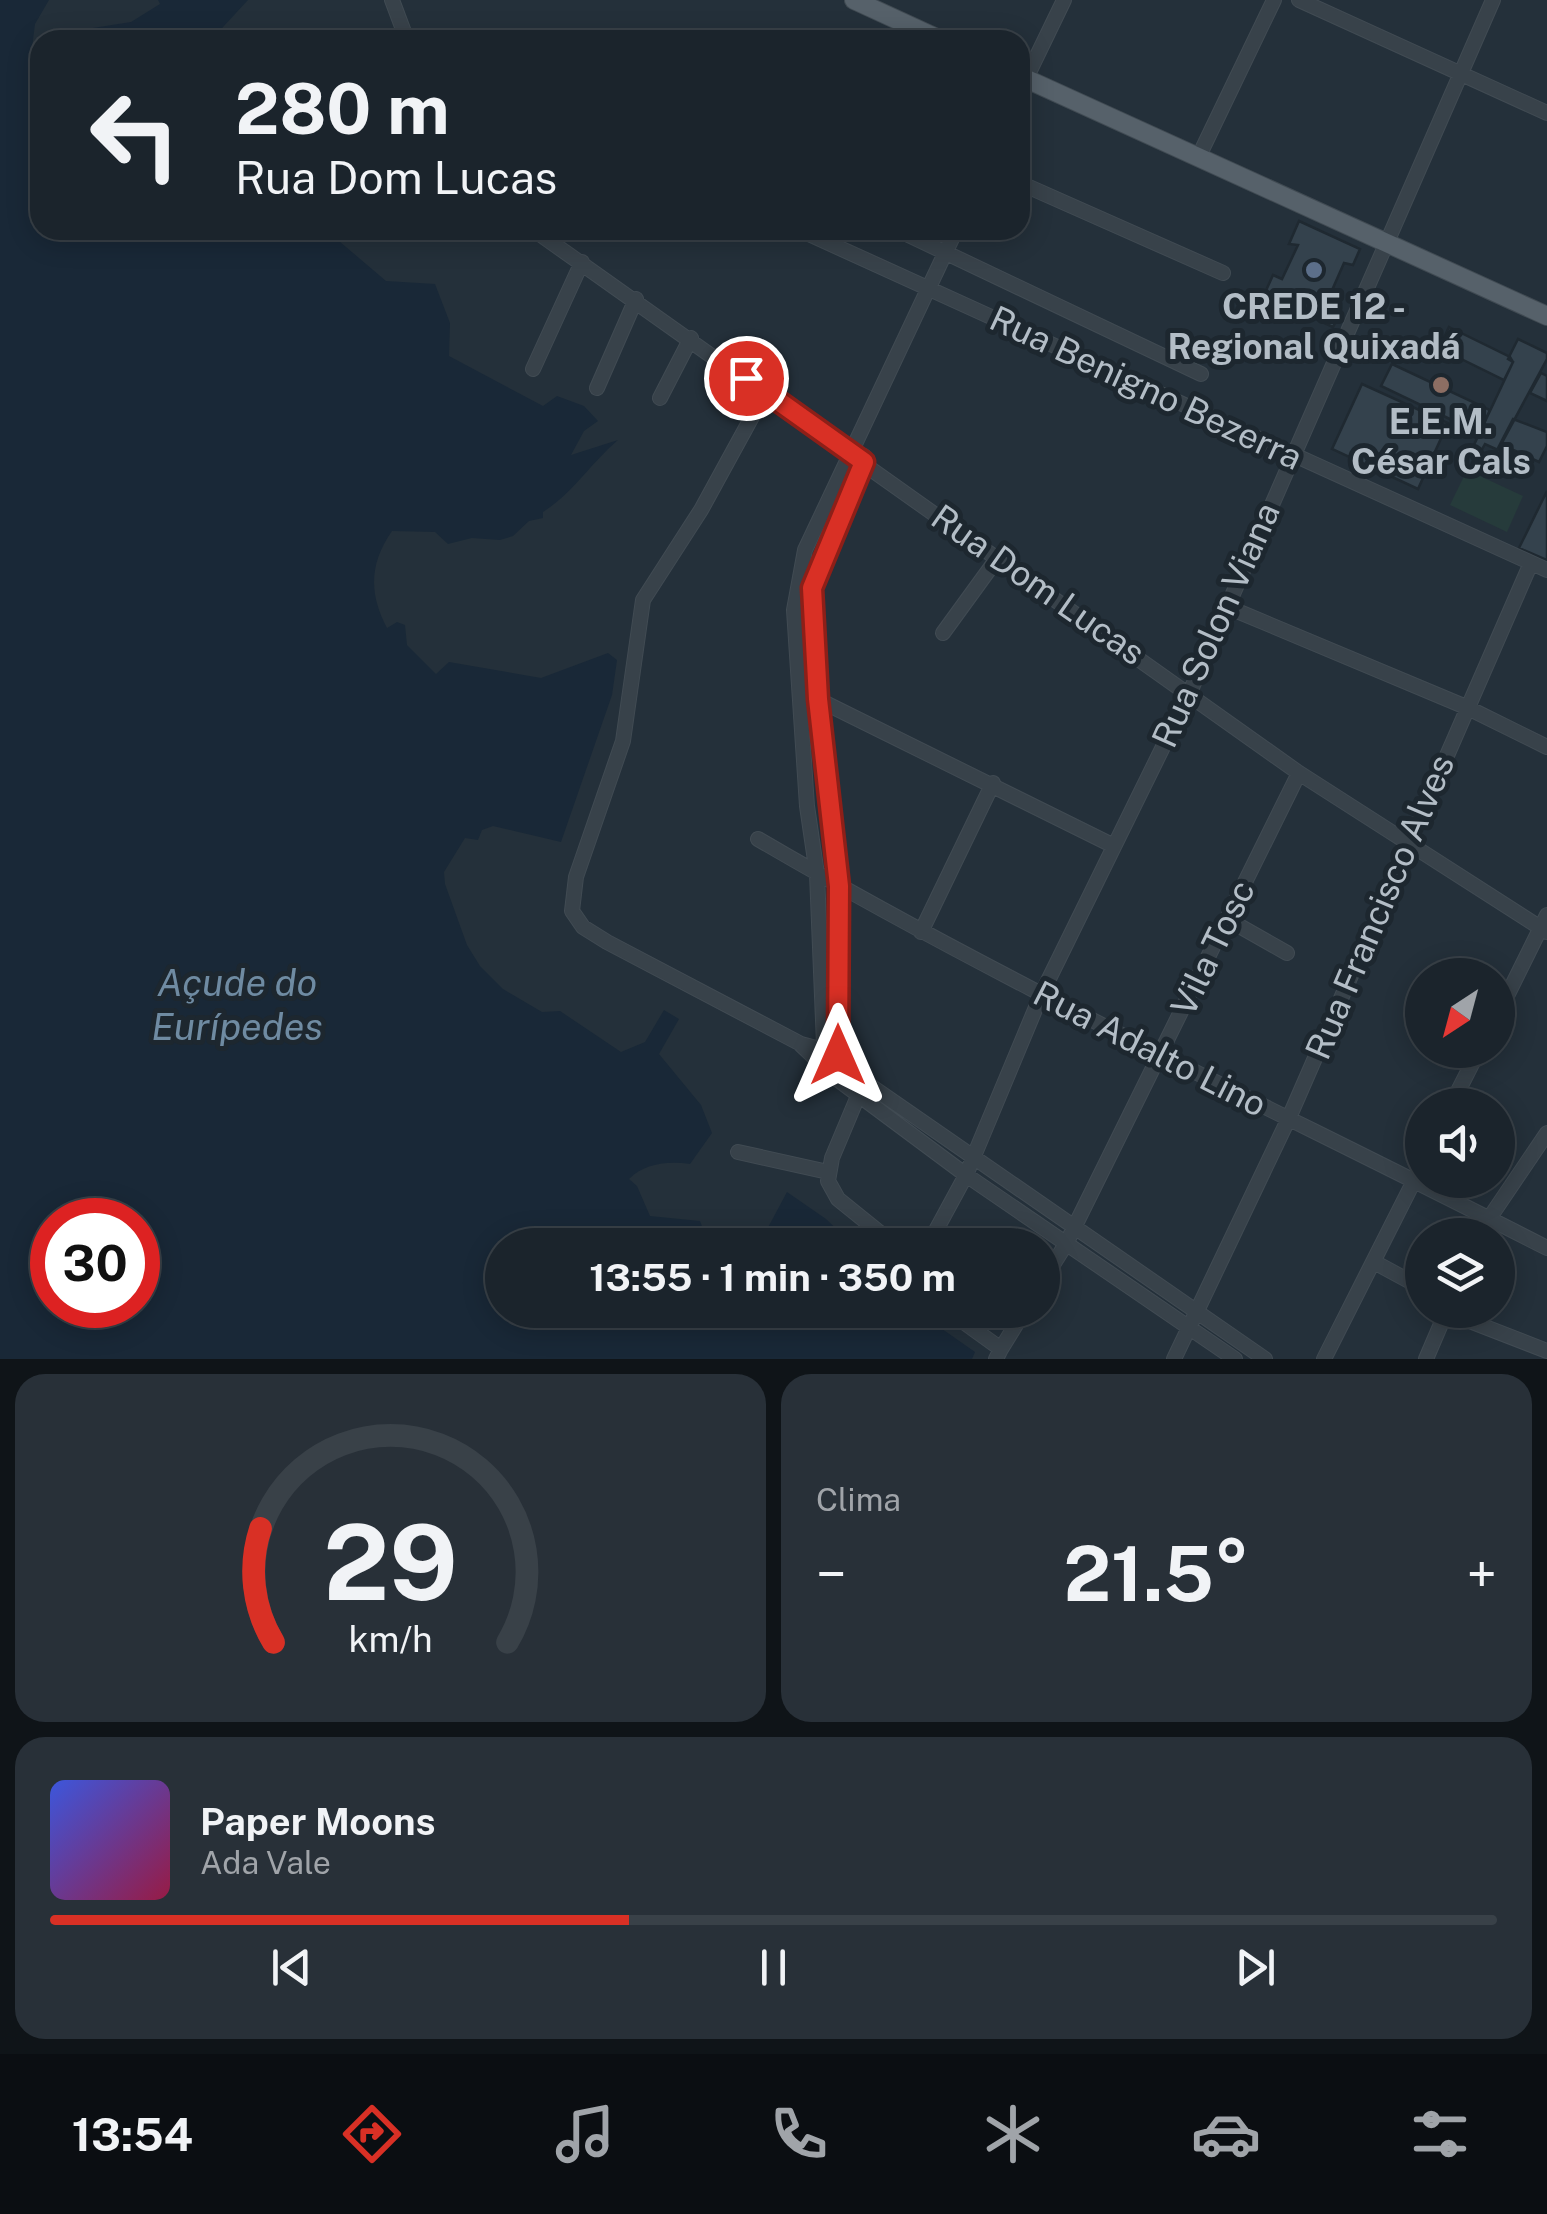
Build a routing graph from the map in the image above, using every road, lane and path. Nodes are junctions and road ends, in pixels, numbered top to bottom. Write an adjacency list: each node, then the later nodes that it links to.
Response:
1 (392, 0): 8 (street)
2 (854, 0): 7 (main road)
3 (1064, 0): 10 (street)
4 (1274, 0): 14 (street)
5 (1299, 0): 11 (street)
6 (1493, 0): 11 (street, Rua Solon Viana)
7 (879, 5): 9 (main road)
8 (402, 30)
9 (923, 30)
10 (1030, 66)
11 (1460, 74): 13 (street); 20 (street, Rua Solon Viana)
12 (1030, 85): 14 (main road)
13 (1547, 113)
14 (1198, 158): 20 (main road)
15 (1030, 187): 23 (street)
16 (549, 240): 22 (street, Rua Dom Lucas)
17 (822, 240): 24 (street, Rua Benigno Bezerra)
18 (918, 240): 21 (street)
19 (952, 240): 21 (street)
20 (1386, 242): 26 (main road); 33 (street, Rua Solon Viana)
21 (946, 254): 24 (street); 29 (street)
22 (582, 262): 25 (street, Rua Dom Lucas); 28 (street)
23 (1223, 273)
24 (929, 289): 33 (street, Rua Benigno Bezerra); 34 (street)
25 (636, 299): 27 (street, Rua Dom Lucas); 30 (street)
26 (1547, 316)
27 (692, 338): 31 (street, Rua Dom Lucas); 32 (street)
28 (534, 369)
29 (1201, 374)
30 (597, 388)
31 (765, 393): 34 (street, Rua Dom Lucas); 62 (street)
32 (660, 398)
33 (1290, 454): 36 (street, Rua Benigno Bezerra); 40 (street, Rua Solon Viana)
34 (857, 457): 35 (street, Rua Dom Lucas); 38 (street); 39 (street)
35 (999, 556): 41 (street); 42 (street, Rua Dom Lucas)
36 (1531, 563): 37 (street, Rua Benigno Bezerra); 44 (street, Rua Francisco Alves)
37 (1547, 570)
38 (797, 581): 39 (street); 43 (street)
39 (812, 588): 43 (street)
40 (1225, 606): 42 (street, Rua Solon Viana); 44 (street)
41 (943, 633)
42 (1190, 692): 46 (street, Rua Dom Lucas); 52 (street, Rua Solon Viana)
43 (810, 697): 47 (street); 48 (street); 49 (street)
44 (1466, 707): 45 (street); 51 (street, Rua Francisco Alves)
45 (1547, 747)
46 (1299, 773): 51 (street, Rua Dom Lucas); 55 (street, Vila Tosc)
47 (993, 782): 52 (street); 57 (street)
48 (807, 806): 49 (street); 53 (street)
49 (828, 806): 54 (street)
50 (758, 839): 53 (street, Rua Adalto Lino)
51 (1408, 843): 56 (street, Rua Dom Lucas); 65 (street, Rua Francisco Alves)
52 (1114, 846): 60 (street, Rua Solon Viana)
53 (817, 874): 54 (street, Rua Adalto Lino); 62 (street)
54 (839, 886): 57 (street, Rua Adalto Lino); 62 (street)
55 (1228, 918): 58 (street); 61 (street, Vila Tosc)
56 (1545, 925): 59 (street)
57 (922, 932): 60 (street, Rua Adalto Lino)
58 (1288, 953)
59 (1515, 982)
60 (1042, 993): 61 (street, Rua Adalto Lino); 68 (street, Rua Solon Viana)
61 (1160, 1056): 65 (street, Rua Adalto Lino); 77 (street, Vila Tosc)
62 (831, 1066): 63 (street); 64 (street)
63 (862, 1079): 64 (street); 68 (street)
64 (860, 1096): 69 (street); 70 (street)
65 (1288, 1120): 71 (street, Rua Adalto Lino); 84 (street, Rua Francisco Alves)
66 (1547, 1133): 74 (street)
67 (738, 1152): 69 (street)
68 (973, 1158): 70 (street, Rua Solon Viana); 77 (street)
69 (828, 1172): 75 (street)
70 (966, 1175): 76 (street, Rua Solon Viana); 79 (street)
71 (1405, 1178)
72 (1406, 1198): 82 (street)
73 (1446, 1198): 74 (street, Rua Adalto Lino)
74 (1489, 1218)
75 (875, 1228)
76 (937, 1228)
77 (1074, 1228): 79 (street, Vila Tosc); 84 (street)
78 (1515, 1231): 80 (street, Rua Adalto Lino)
79 (1066, 1244): 81 (street, Vila Tosc); 85 (street)
80 (1547, 1248)
81 (1060, 1254)
82 (1374, 1262): 83 (street); 95 (street)
83 (1405, 1279)
84 (1197, 1310): 85 (street, Rua Francisco Alves); 94 (street)
85 (1190, 1326): 92 (street, Rua Francisco Alves); 93 (street)
86 (968, 1328): 91 (street)
87 (1014, 1328): 91 (street)
88 (1441, 1328): 96 (street)
89 (1485, 1328): 90 (street)
90 (1540, 1352)
91 (998, 1354)
92 (1174, 1359)
93 (1235, 1359)
94 (1265, 1359)
95 (1324, 1359)
96 (1426, 1359)

